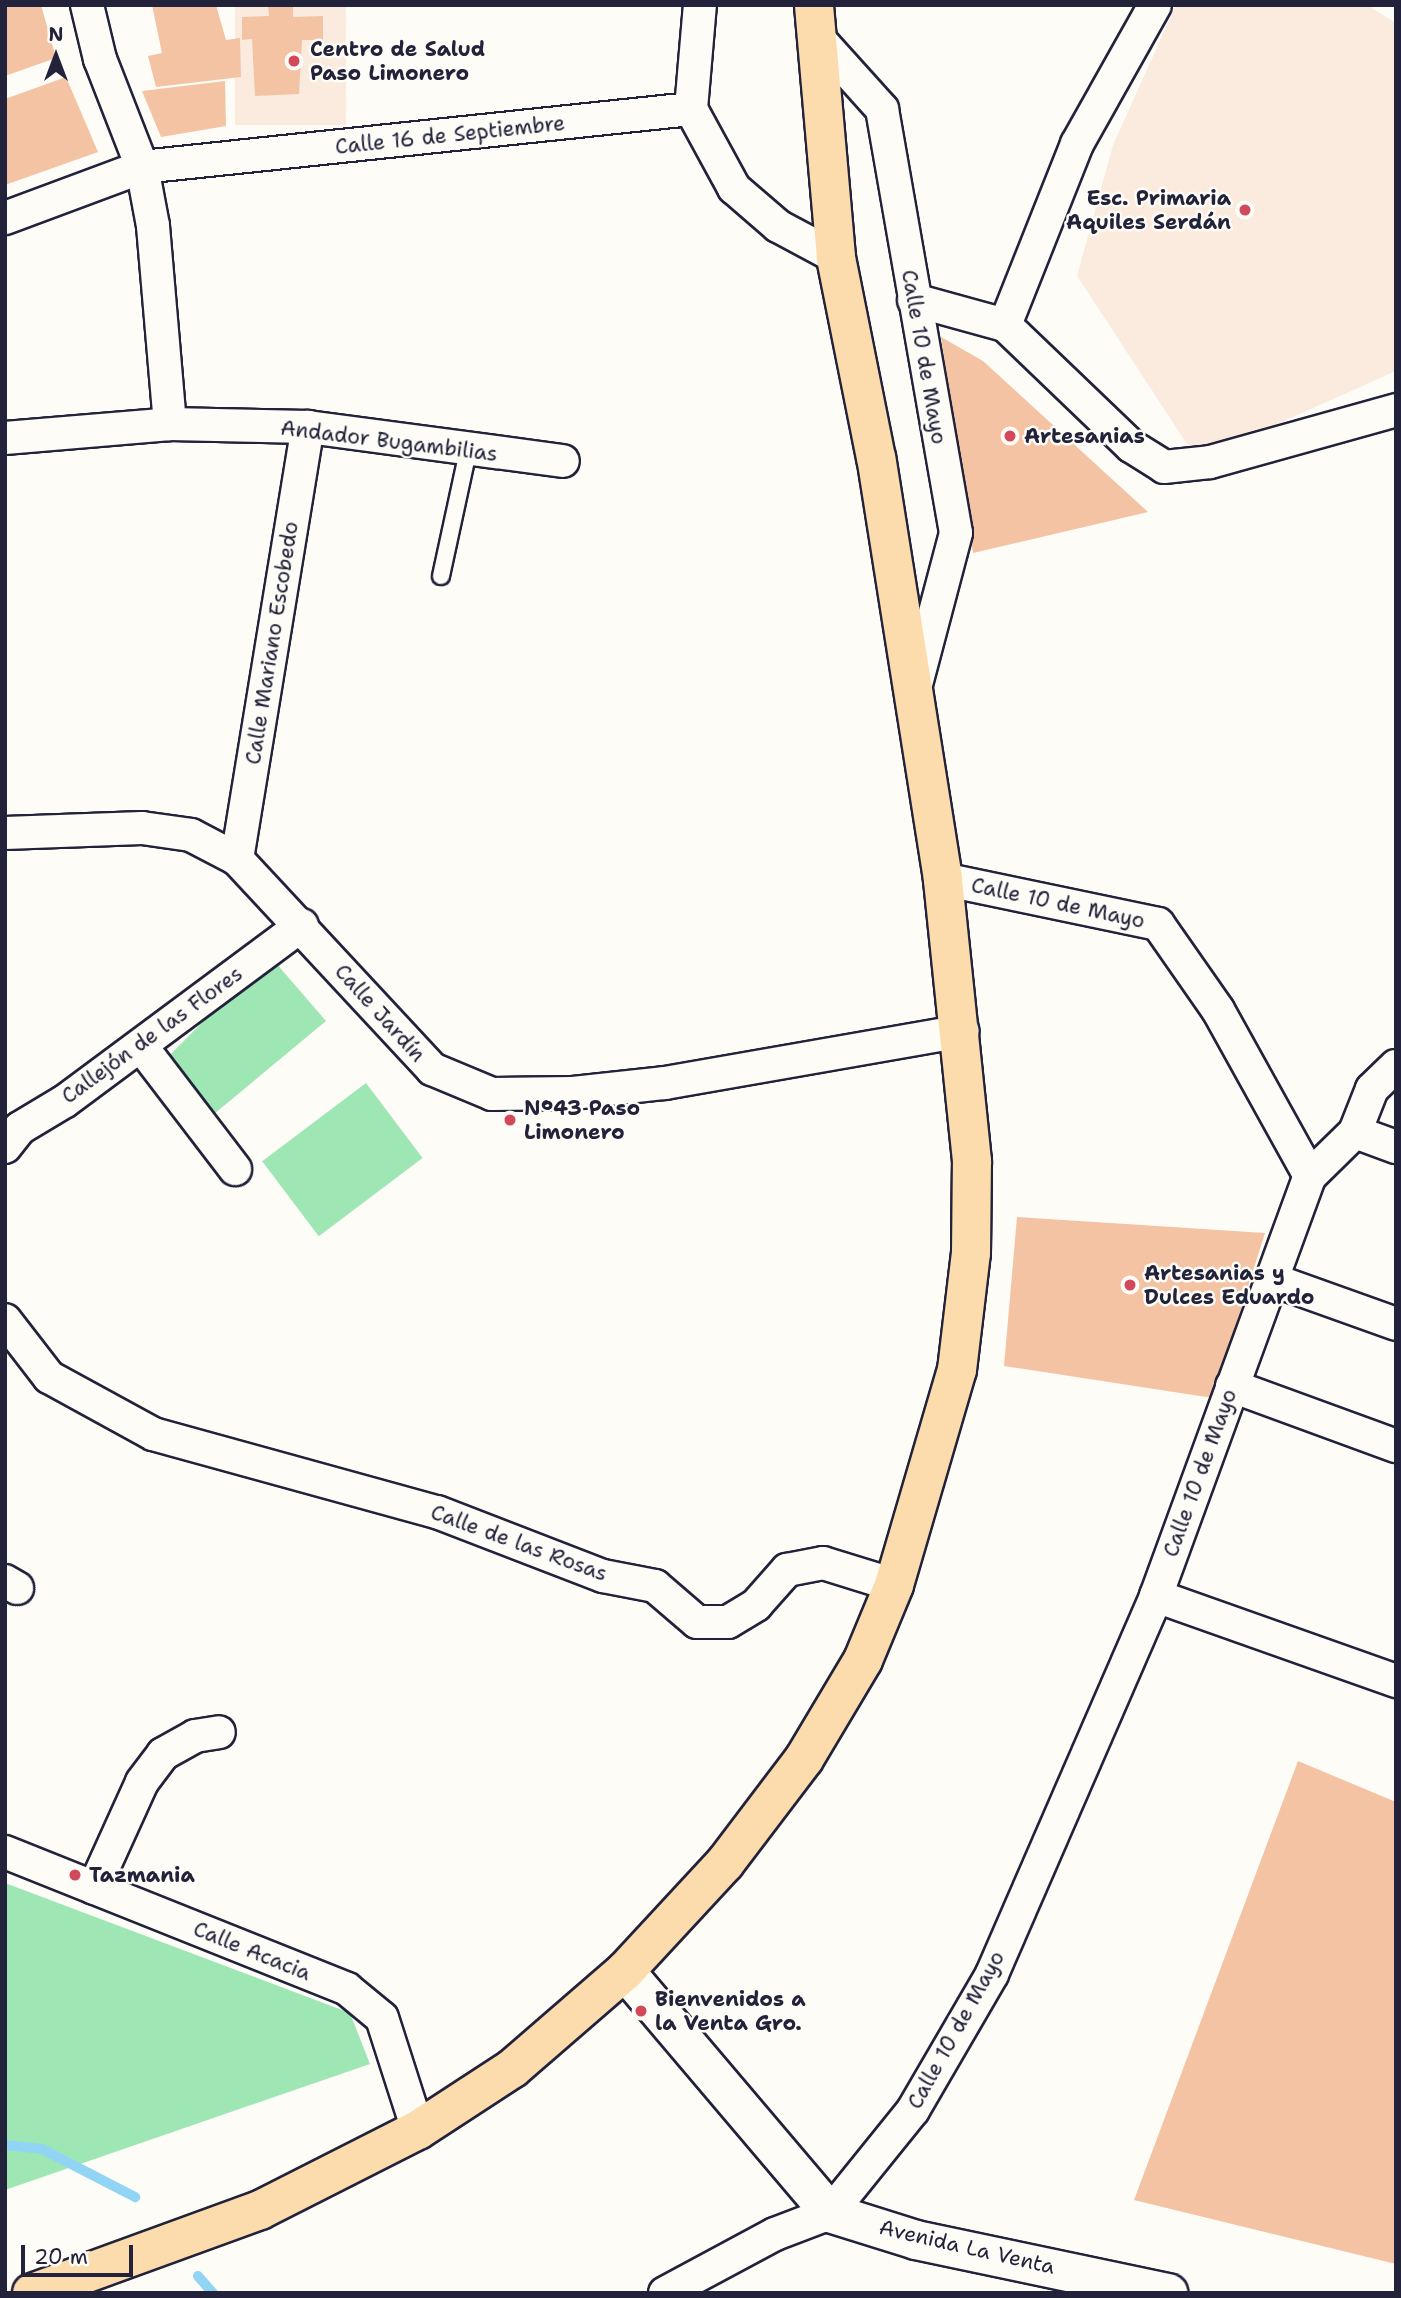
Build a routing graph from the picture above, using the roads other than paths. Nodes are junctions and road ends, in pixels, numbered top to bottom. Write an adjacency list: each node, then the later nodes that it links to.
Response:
1 (87, 5): 6 (street)
2 (700, 5): 5 (street)
3 (1155, 5): 10 (street)
4 (816, 21): 8 (highway); 9 (street, Calle 10 de Mayo)
5 (691, 109): 6 (street, Calle 16 de Septiembre); 8 (street)
6 (142, 167): 7 (street, Calle 16 de Septiembre); 12 (street)
7 (5, 218)
8 (836, 257): 18 (highway)
9 (914, 300): 10 (street); 18 (street, Calle 10 de Mayo)
10 (1005, 325): 11 (street)
11 (1396, 410)
12 (170, 424): 13 (street, Andador Bugambilias); 14 (street, Andador Bugambilias)
13 (307, 427): 15 (street, Andador Bugambilias); 20 (street, Calle Mariano Escobedo)
14 (5, 438)
15 (468, 451): 16 (street, Andador Bugambilias); 17 (lane)
16 (563, 461)
17 (441, 576)
18 (913, 696): 21 (highway)
19 (5, 833): 20 (street, Calle Jardín)
20 (237, 859): 22 (street, Calle Jardín)
21 (943, 879): 23 (highway); 30 (street, Calle 10 de Mayo)
22 (302, 925): 23 (street, Calle Jardín); 24 (street, Callejón de las Flores)
23 (962, 1031): 36 (highway)
24 (141, 1046): 27 (street, Callejón de las Flores); 29 (street)
25 (1396, 1066): 26 (street)
26 (1355, 1132): 28 (street); 30 (street)
27 (5, 1147)
28 (1396, 1147)
29 (235, 1169)
30 (1310, 1176): 31 (street, Calle 10 de Mayo)
31 (1276, 1280): 33 (street); 34 (street, Calle 10 de Mayo)
32 (5, 1320): 36 (street, Calle de las Rosas)
33 (1396, 1324)
34 (1232, 1386): 35 (street); 37 (street, Calle 10 de Mayo)
35 (1396, 1446)
36 (894, 1585): 42 (highway)
37 (1156, 1596): 38 (street); 44 (street, Calle 10 de Mayo)
38 (1396, 1681)
39 (219, 1732): 41 (street)
40 (5, 1852): 41 (street, Calle Acacia)
41 (94, 1888): 43 (street, Calle Acacia)
42 (625, 1971): 43 (highway); 44 (main road)
43 (418, 2130): 45 (highway)
44 (830, 2213): 46 (street); 47 (main road, Avenida La Venta)
45 (32, 2293)
46 (665, 2293)
47 (1168, 2293)

